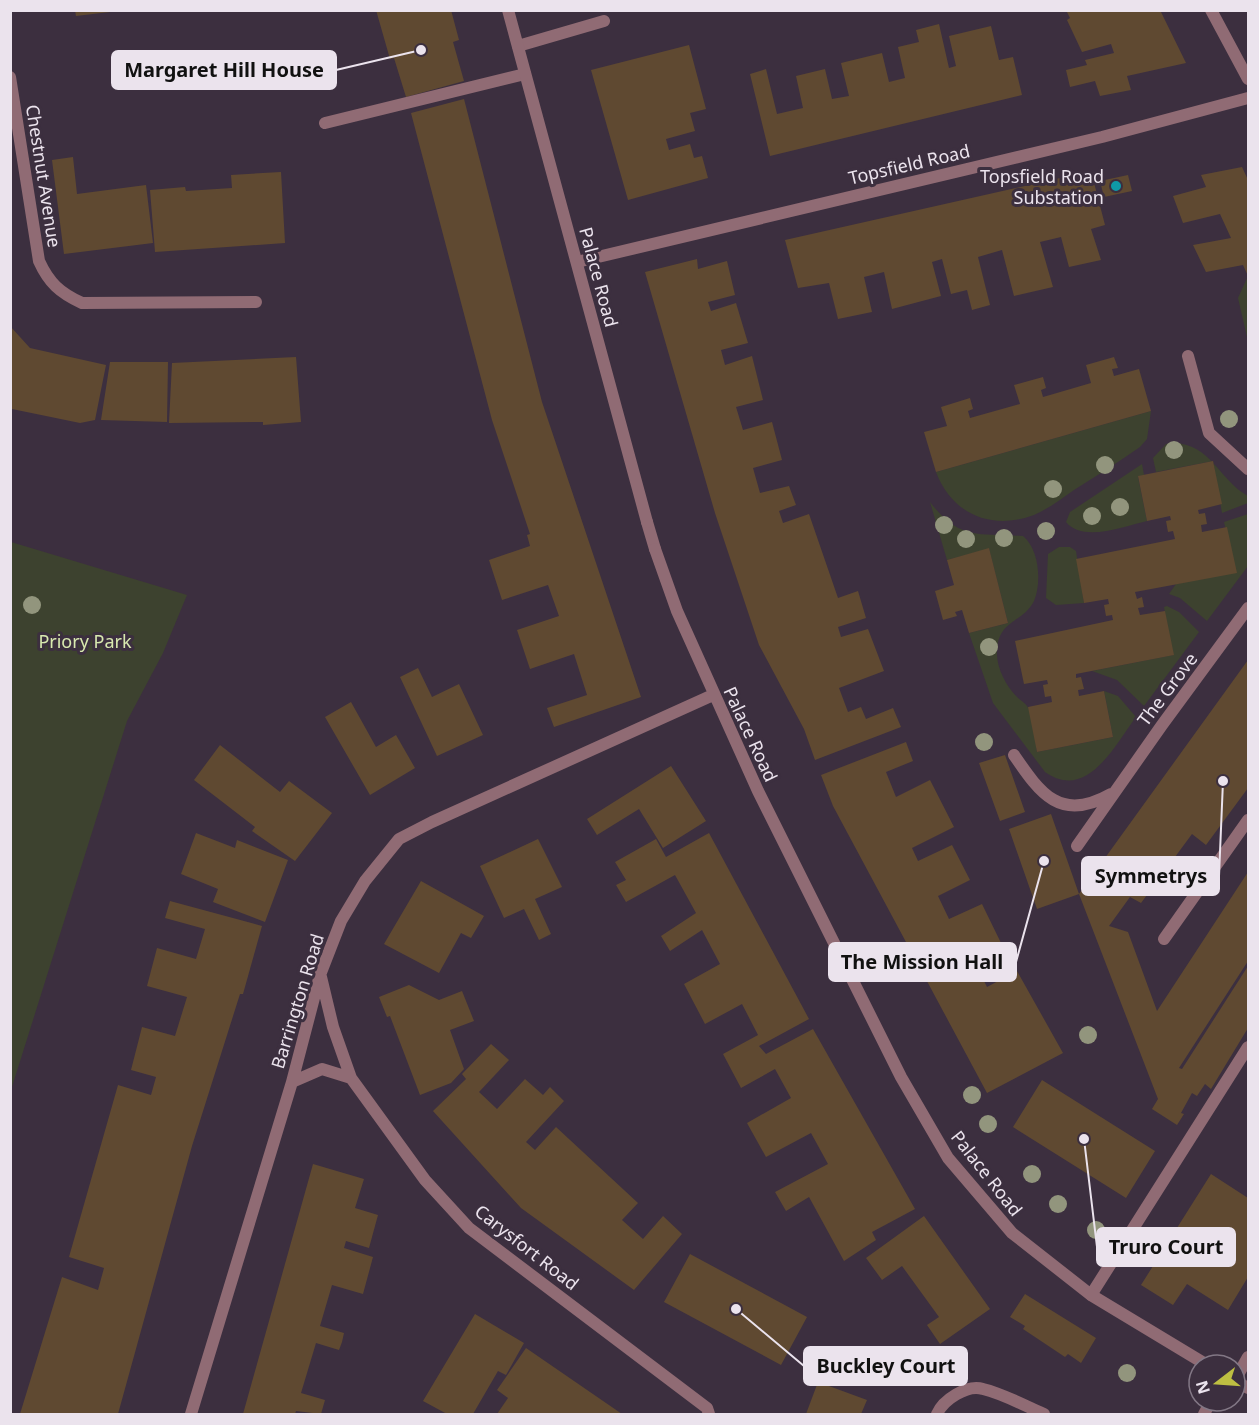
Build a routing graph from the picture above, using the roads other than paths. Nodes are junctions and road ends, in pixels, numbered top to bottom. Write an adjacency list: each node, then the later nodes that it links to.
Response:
1 (508, 10): 4 (street, Palace Road)
2 (1211, 10): 7 (street)
3 (604, 21): 4 (street)
4 (518, 46): 5 (street, Palace Road)
5 (525, 74): 9 (street); 10 (street, Palace Road)
6 (10, 77): 11 (street, Chestnut Avenue)
7 (1248, 79)
8 (1248, 98): 10 (street, Topsfield Road)
9 (325, 123)
10 (577, 262): 15 (street, Palace Road)
11 (256, 302)
12 (1188, 356): 13 (street)
13 (1248, 468)
14 (1248, 608): 17 (street, The Grove)
15 (713, 695): 21 (street, Barrington Road); 25 (street, Palace Road)
16 (1014, 754): 17 (street)
17 (1115, 792): 19 (street, The Grove)
18 (1248, 820): 20 (street)
19 (1077, 846)
20 (1164, 939)
21 (320, 975): 23 (street, Carysfort Road); 24 (street, Barrington Road)
22 (1248, 1047): 25 (street)
23 (351, 1077): 24 (street); 28 (street, Carysfort Road)
24 (291, 1082): 27 (street, Barrington Road)
25 (1091, 1295): 26 (street, Palace Road)
26 (1187, 1353)
27 (191, 1414)
28 (709, 1414)
29 (937, 1414): 30 (street)
30 (1044, 1414)

